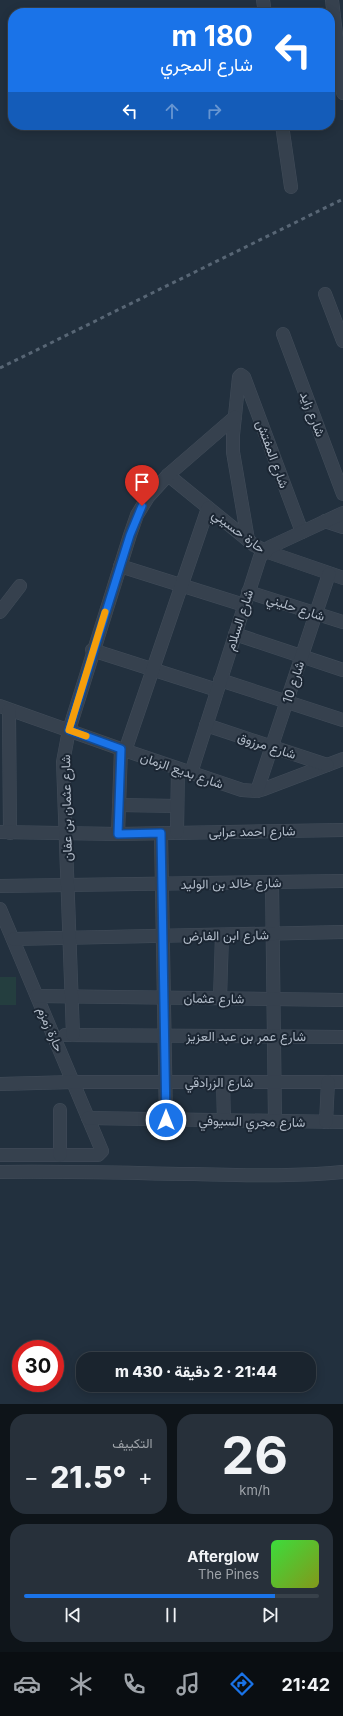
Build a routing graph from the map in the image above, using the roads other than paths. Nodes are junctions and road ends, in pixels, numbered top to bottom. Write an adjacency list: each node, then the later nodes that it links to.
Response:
1 (335, 38): 2 (street)
2 (337, 63): 3 (street)
3 (343, 93)
4 (283, 130): 5 (street)
5 (291, 187)
6 (325, 294): 8 (street)
7 (283, 334): 11 (street, شارع زايد)
8 (343, 341)
9 (235, 417): 10 (street, شارع عثمان بن عفان); 16 (street, شارع المفتش); 17 (street)
10 (168, 475): 12 (street, حارة حسيني); 19 (street, شارع عثمان بن عفان)
11 (343, 494)
12 (208, 508): 17 (street, حارة حسيني); 22 (street)
13 (343, 513): 14 (street)
14 (325, 521): 15 (street); 16 (street)
15 (343, 526)
16 (302, 532): 18 (street)
17 (248, 540): 18 (street, حارة حسيني)
18 (265, 552): 20 (street, حارة حسيني); 24 (street, شارع السلام)
19 (120, 566): 22 (street); 30 (street, شارع عثمان بن عفان)
20 (329, 574): 21 (street, حارة حسيني); 27 (street, شارع 10)
21 (343, 578)
22 (182, 585): 25 (street); 32 (street)
23 (20, 586): 26 (street)
24 (248, 592): 25 (street, شارع السلام); 27 (street, شارع حليني)
25 (244, 605): 29 (street, شارع السلام)
26 (0, 612)
27 (316, 613): 28 (street, شارع حليني); 31 (street, شارع 10)
28 (343, 622)
29 (235, 634): 31 (street); 34 (street, شارع السلام)
30 (92, 650): 32 (street); 39 (street, شارع عثمان بن عفان)
31 (302, 656): 33 (street); 35 (street, شارع 10)
32 (153, 670): 34 (street); 41 (street)
33 (343, 670)
34 (219, 685): 35 (street); 38 (street, شارع السلام)
35 (287, 702): 37 (street); 40 (street, شارع 10)
36 (5, 708): 39 (street, شارع بديع الزمان); 50 (street)
37 (343, 720)
38 (206, 725): 40 (street, شارع مرزوق); 45 (street, شارع السلام)
39 (69, 730): 41 (street, شارع بديع الزمان); 53 (street, شارع عثمان بن عفان)
40 (272, 747): 43 (street, شارع مرزوق); 46 (street, شارع 10)
41 (123, 750): 44 (street, شارع بديع الزمان); 47 (street)
42 (343, 759): 43 (street, شارع بديع الزمان)
43 (327, 765): 46 (street, شارع بديع الزمان)
44 (178, 769): 45 (street, شارع بديع الزمان); 48 (street)
45 (191, 773): 46 (street, شارع بديع الزمان)
46 (257, 791)
47 (119, 805): 48 (street); 54 (street)
48 (178, 806): 51 (street)
49 (343, 830): 51 (street, شارع احمد عرابى)
50 (5, 832): 53 (street, شارع احمد عرابى)
51 (177, 832): 52 (street, شارع احمد عرابى)
52 (161, 833): 54 (street, شارع احمد عرابى); 57 (street)
53 (66, 834): 54 (street, شارع احمد عرابى); 58 (street, شارع عثمان بن عفان)
54 (118, 834)
55 (272, 882): 56 (street, شارع خالد بن الوليد); 57 (street, شارع خالد بن الوليد); 63 (street)
56 (343, 882)
57 (162, 884): 58 (street, شارع خالد بن الوليد); 65 (street)
58 (68, 885): 59 (street, شارع خالد بن الوليد); 66 (street, شارع عثمان بن عفان)
59 (0, 886)
60 (0, 909): 61 (street, حارة زمزم)
61 (3, 925): 67 (street, حارة زمزم)
62 (343, 932): 63 (street, شارع ابن الفارض)
63 (273, 934): 64 (street, شارع ابن الفارض); 72 (street)
64 (222, 935): 65 (street, شارع ابن الفارض); 71 (street)
65 (163, 936): 66 (street, شارع ابن الفارض); 70 (street)
66 (70, 938): 67 (street, شارع ابن الفارض); 69 (street, شارع عثمان بن عفان)
67 (13, 940): 68 (street, حارة زمزم)
68 (37, 996): 69 (street, شارع عثمان); 74 (street, حارة زمزم)
69 (72, 997): 70 (street, شارع عثمان); 75 (street, شارع عثمان بن عفان)
70 (164, 998): 71 (street, شارع عثمان); 76 (street)
71 (220, 998): 72 (street, شارع عثمان)
72 (273, 999): 73 (street, شارع عثمان); 77 (street)
73 (343, 1000)
74 (53, 1035): 75 (street, شارع عمر بن عبد العزيز); 79 (street, حارة زمزم)
75 (73, 1035): 76 (street, شارع عمر بن عبد العزيز)
76 (165, 1036): 77 (street, شارع عمر بن عبد العزيز); 80 (street)
77 (274, 1036): 78 (street, شارع عمر بن عبد العزيز); 82 (street)
78 (343, 1037)
79 (73, 1082): 80 (street, شارع الزرادقي); 85 (street, شارع الزرادقي); 87 (street, حارة زمزم)
80 (166, 1082): 81 (street, شارع الزرادقي); 88 (street)
81 (223, 1082): 82 (street, شارع الزرادقي); 89 (street)
82 (274, 1082): 83 (street, شارع الزرادقي); 90 (street)
83 (328, 1082): 84 (street, شارع الزرادقي); 91 (street)
84 (343, 1082)
85 (0, 1084)
86 (60, 1110): 94 (street)
87 (88, 1118): 88 (street, شارع مجري السيوفي); 94 (street, حارة زمزم)
88 (166, 1120): 89 (street, شارع مجري السيوفي)
89 (224, 1121): 90 (street, شارع مجري السيوفي)
90 (275, 1121): 91 (street, شارع مجري السيوفي)
91 (326, 1122): 92 (street, شارع مجري السيوفي)
92 (343, 1122)
93 (0, 1155): 94 (street)
94 (60, 1155)
95 (0, 1172): 96 (street)
96 (343, 1172)

